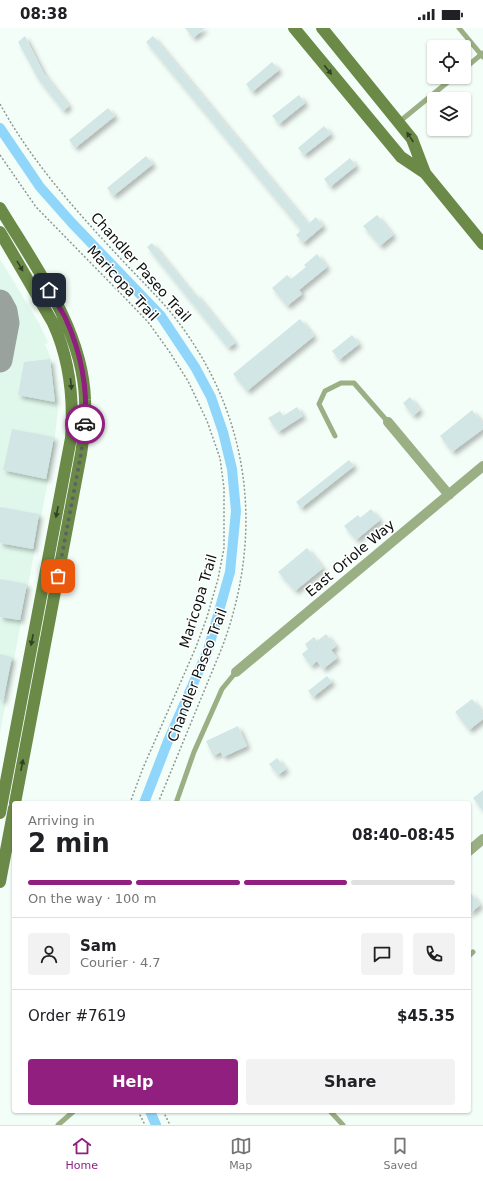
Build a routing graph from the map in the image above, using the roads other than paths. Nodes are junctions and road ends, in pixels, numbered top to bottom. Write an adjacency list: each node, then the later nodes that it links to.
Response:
1 (294, 28): 5 (street)
2 (318, 28): 5 (street)
3 (322, 28): 9 (street)
4 (459, 28): 6 (lane)
5 (304, 40): 10 (street, one-way to 10)
6 (482, 55): 7 (lane)
7 (471, 64)
8 (445, 84): 9 (lane)
9 (398, 122): 10 (street, one-way to 9)
10 (425, 173): 13 (street)
11 (0, 208): 14 (street)
12 (0, 232): 15 (street, one-way to 15)
13 (483, 244)
14 (41, 277): 15 (street); 21 (street, one-way to 14)
15 (30, 283): 23 (street, one-way to 23)
16 (388, 422): 17 (lane); 19 (street)
17 (335, 436)
18 (483, 466): 19 (street, East Oriole Way)
19 (449, 495): 20 (street, East Oriole Way)
20 (236, 672): 22 (lane)
21 (15, 801)
22 (177, 801)
23 (0, 813)
24 (12, 819): 27 (street)
25 (483, 839): 26 (street)
26 (471, 849)
27 (0, 882)
28 (72, 1113): 30 (lane)
29 (332, 1113): 31 (lane)
30 (58, 1125)
31 (343, 1125)

